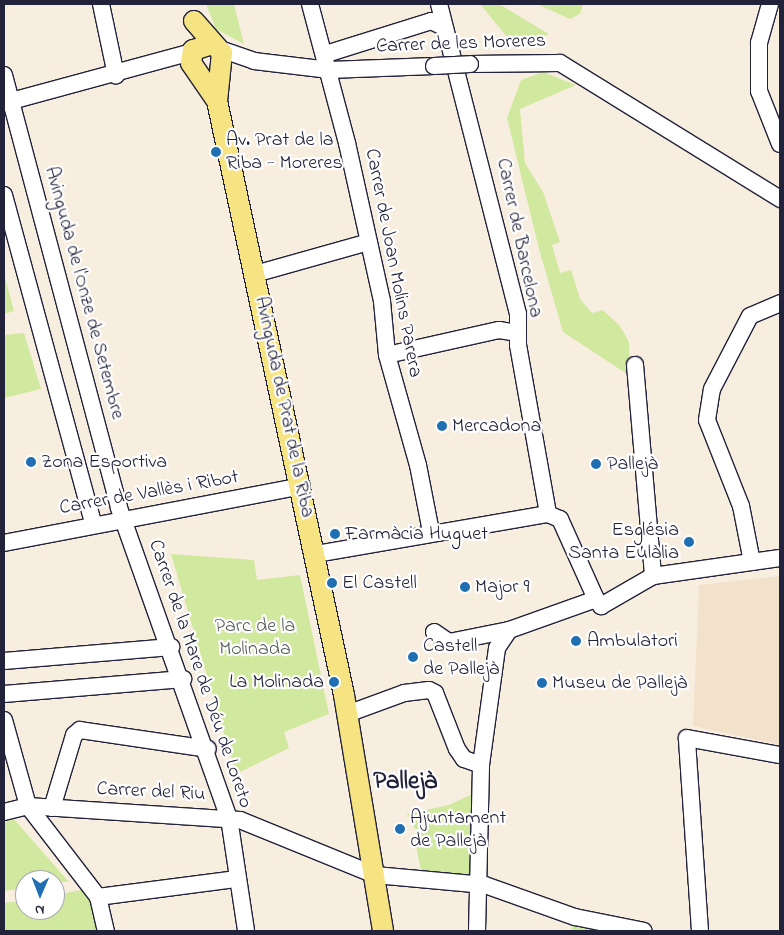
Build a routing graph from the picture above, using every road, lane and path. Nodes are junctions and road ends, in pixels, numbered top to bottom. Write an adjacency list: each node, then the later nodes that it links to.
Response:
1 (101, 4): 10 (street)
2 (310, 4): 8 (street, Carrer de Joan Molins Parera)
3 (439, 4): 6 (street, Carrer de Barcelona)
4 (770, 4): 12 (street)
5 (192, 12): 7 (main road)
6 (444, 27): 8 (street); 18 (street, Carrer de Barcelona)
7 (206, 59): 8 (street, Carrer de les Moreres); 10 (street, Carrer de les Moreres); 16 (main road, Avinguda de Prat de la Riba)
8 (327, 62): 14 (street, Carrer de les Moreres, bridge); 15 (street, Carrer de Joan Molins Parera)
9 (4, 75): 11 (street, Avinguda de l'Onze de Setembre)
10 (116, 75): 11 (street, Carrer de les Moreres)
11 (8, 102): 23 (street, Avinguda de l'Onze de Setembre)
12 (780, 144)
13 (4, 195): 24 (street)
14 (779, 196)
15 (369, 242): 16 (street); 19 (street, Carrer de Joan Molins Parera)
16 (255, 274): 21 (main road, Avinguda de Prat de la Riba)
17 (780, 303): 29 (street)
18 (517, 333): 19 (street); 22 (street, Carrer de Barcelona)
19 (387, 355): 25 (street, Carrer de Joan Molins Parera)
20 (635, 365): 30 (street)
21 (302, 486): 23 (street, Carrer de Vallès i Ribot); 27 (main road, Avinguda de Prat de la Riba)
22 (548, 514): 25 (street); 31 (street)
23 (124, 521): 24 (street, Carrer de Vallès i Ribot); 34 (street, Carrer de la Mare de Déu de Loreto)
24 (94, 523): 26 (street, Carrer de Vallès i Ribot)
25 (431, 532): 27 (street)
26 (4, 543)
27 (316, 554): 38 (main road, Avinguda de Prat de la Riba)
28 (780, 558): 29 (street)
29 (752, 562): 30 (street)
30 (653, 576): 31 (street)
31 (596, 599): 32 (street)
32 (509, 630): 33 (street); 42 (street)
33 (434, 632)
34 (171, 647): 35 (street); 36 (street, Carrer de la Mare de Déu de Loreto)
35 (4, 661)
36 (183, 679): 37 (street); 40 (street, Carrer de la Mare de Déu de Loreto)
37 (4, 694)
38 (347, 714): 42 (street); 47 (main road, Avinguda de Prat de la Riba)
39 (4, 720): 43 (street)
40 (208, 749): 44 (street); 46 (street, Carrer de la Mare de Déu de Loreto)
41 (780, 755): 58 (street)
42 (481, 765): 49 (street)
43 (28, 806): 44 (street, Carrer del Riu); 45 (street, Carrer del Riu); 50 (street)
44 (52, 808): 46 (street, Carrer del Riu)
45 (4, 812)
46 (229, 818): 47 (street, Carrer del Riu); 48 (street, Carrer de la Mare de Déu de Loreto)
47 (375, 874): 49 (street, Carrer del Riu); 55 (main road, Avinguda de Prat de la Riba)
48 (236, 879): 50 (street); 54 (street, Carrer de la Mare de Déu de Loreto)
49 (479, 886): 51 (street, Carrer del Riu); 56 (street)
50 (98, 897): 53 (street)
51 (573, 924): 52 (street, Carrer del Riu)
52 (605, 927): 57 (street, Carrer del Riu)
53 (106, 931)
54 (246, 931)
55 (383, 931)
56 (477, 931)
57 (644, 931)
58 (700, 931)

